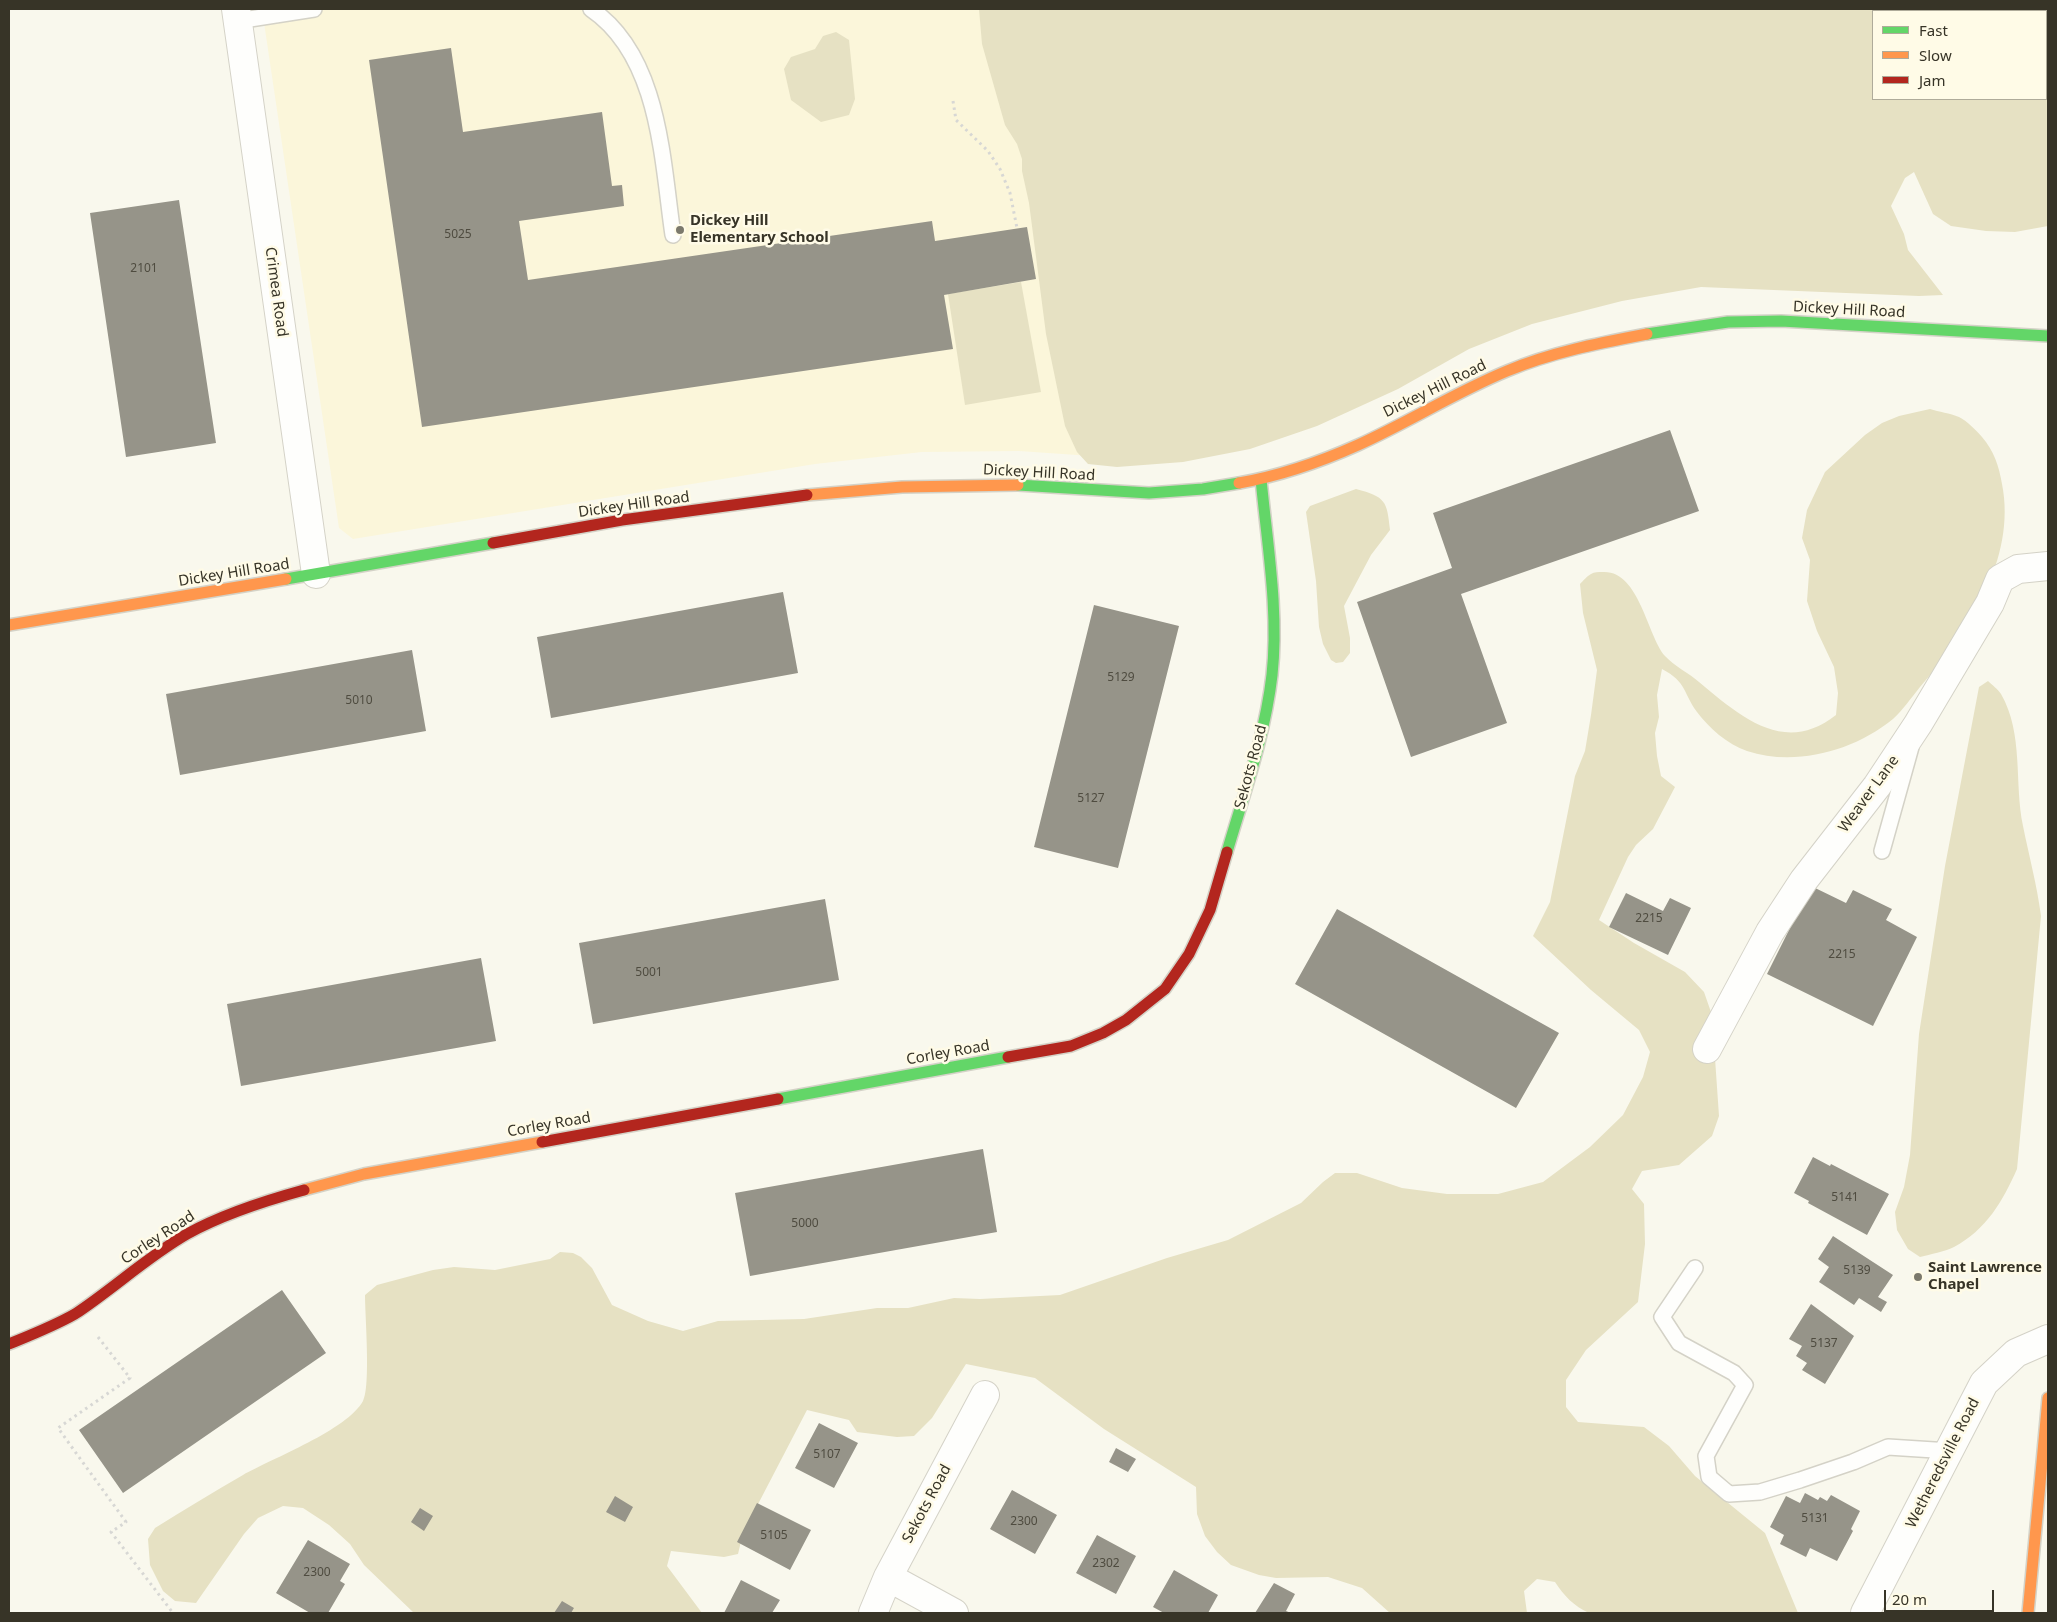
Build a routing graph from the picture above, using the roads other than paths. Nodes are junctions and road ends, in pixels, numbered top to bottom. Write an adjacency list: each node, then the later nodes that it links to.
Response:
1 (314, 9): 3 (lane)
2 (591, 9): 4 (lane)
3 (237, 15): 8 (street, Crimea Road)
4 (673, 235)
5 (2048, 336): 6 (street, Dickey Hill Road)
6 (1261, 479): 8 (street, Dickey Hill Road); 12 (street, Sekots Road)
7 (2048, 566): 10 (street, Weaver Lane)
8 (316, 574): 9 (street, Dickey Hill Road)
9 (9, 625)
10 (1918, 724): 11 (lane); 13 (street, Weaver Lane)
11 (1882, 851)
12 (1126, 1020): 16 (street, Corley Road)
13 (1707, 1049)
14 (1696, 1268): 19 (lane)
15 (2048, 1339): 19 (street, Wetheredsville Road)
16 (9, 1344)
17 (985, 1395): 20 (street, Sekots Road)
18 (2048, 1398): 24 (street)
19 (1950, 1451): 23 (street, Wetheredsville Road)
20 (888, 1577): 21 (street, Sekots Road); 22 (street)
21 (873, 1613)
22 (954, 1613)
23 (1865, 1613)
24 (2028, 1613)

